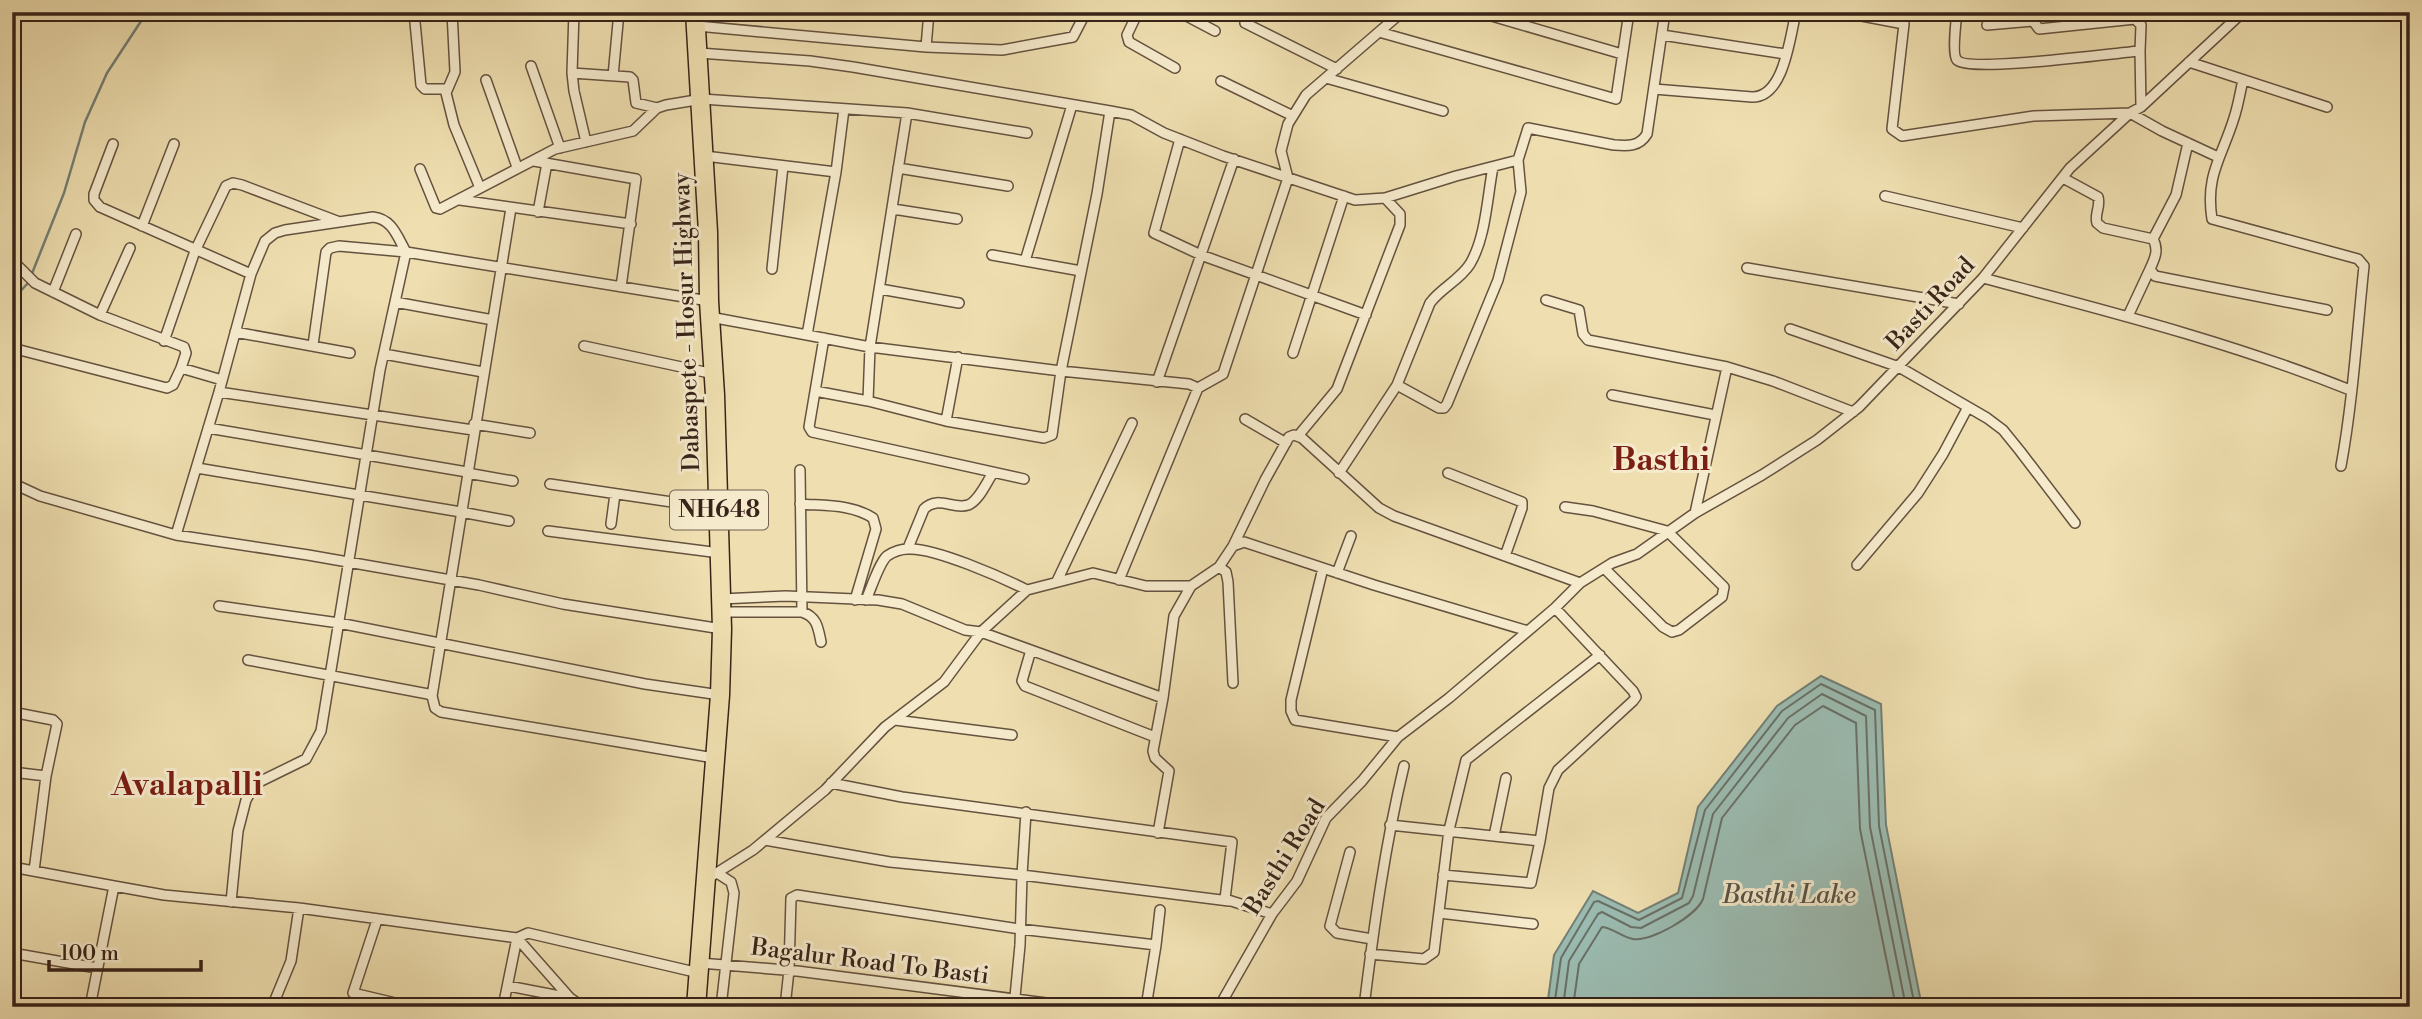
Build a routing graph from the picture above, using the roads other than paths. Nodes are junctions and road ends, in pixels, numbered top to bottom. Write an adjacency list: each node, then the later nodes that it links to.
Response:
1 (414, 12): 40 (street)
2 (452, 12): 40 (street)
3 (574, 12): 34 (street)
4 (620, 12): 35 (street)
5 (929, 12): 25 (street)
6 (1086, 12): 25 (street)
7 (1138, 12): 32 (street)
8 (1179, 12): 22 (street)
9 (1402, 12): 23 (street)
10 (1478, 12): 28 (street)
11 (1629, 12): 28 (street)
12 (1665, 12): 24 (street)
13 (1796, 12): 29 (street)
14 (1841, 12): 20 (street)
15 (1907, 12): 20 (street)
16 (1957, 12): 26 (street)
17 (2243, 12): 30 (street)
18 (696, 19): 25 (street); 27 (highway, Dabaspete - Hosur Highway / NH648)
19 (1245, 23): 33 (street)
20 (1904, 24): 51 (street)
21 (1987, 25): 26 (street)
22 (1215, 31)
23 (1379, 32): 28 (street); 33 (street)
24 (1662, 35): 29 (street); 41 (street)
25 (926, 47)
26 (2140, 51): 44 (street)
27 (699, 53): 42 (highway, Dabaspete - Hosur Highway / NH648); 43 (street)
28 (1622, 54)
29 (1785, 54): 41 (street)
30 (2189, 62): 38 (street); 44 (street)
31 (531, 66): 59 (street)
32 (1175, 68)
33 (1337, 69): 36 (street)
34 (572, 73): 35 (street); 55 (street)
35 (613, 76): 46 (street)
36 (1326, 78): 49 (street); 52 (street)
37 (486, 80): 67 (street)
38 (2243, 80): 45 (street); 61 (street)
39 (1222, 81): 52 (street)
40 (447, 89): 75 (street)
41 (1654, 89): 64 (street)
42 (702, 99): 46 (street); 47 (street); 60 (highway, Dabaspete - Hosur Highway / NH648)
43 (1072, 105): 48 (street); 95 (street)
44 (2141, 107): 51 (street)
45 (2327, 107)
46 (657, 108): 55 (street)
47 (844, 109): 50 (street); 71 (street)
48 (1110, 111): 54 (street); 101 (street)
49 (1443, 111)
50 (907, 113): 53 (street); 69 (street)
51 (2130, 113): 56 (street); 73 (street, Basti Road)
52 (1293, 116): 72 (street)
53 (1027, 133)
54 (1180, 139): 62 (street); 94 (street)
55 (586, 142): 59 (street)
56 (2188, 143): 61 (street); 89 (street)
57 (113, 144): 86 (street)
58 (174, 144): 86 (street)
59 (560, 148): 63 (street)
60 (705, 156): 66 (street); 113 (highway, Dabaspete - Hosur Highway / NH648)
61 (2218, 157): 142 (street)
62 (1234, 159): 72 (street); 94 (street)
63 (533, 160): 65 (street); 67 (street)
64 (1518, 160): 68 (street); 140 (street)
65 (547, 163): 82 (street); 85 (street)
66 (783, 166): 71 (street); 99 (street)
67 (517, 167): 75 (street)
68 (1493, 167): 78 (street); 140 (street)
69 (898, 168): 74 (street); 81 (street)
70 (420, 169): 79 (street)
71 (836, 172): 121 (street)
72 (1288, 178): 76 (street); 103 (street)
73 (2063, 178): 87 (street, Basti Road); 89 (street)
74 (1008, 186)
75 (480, 188): 79 (street)
76 (1344, 196): 78 (street); 108 (street)
77 (1885, 197): 87 (street)
78 (1385, 198): 116 (street)
79 (460, 200): 80 (street)
80 (511, 208): 82 (street); 97 (street)
81 (893, 209): 83 (street); 106 (street)
82 (538, 212): 85 (street)
83 (957, 219)
84 (340, 222): 91 (street); 92 (street); 102 (street)
85 (631, 224): 105 (street)
86 (142, 226): 91 (street)
87 (2023, 228): 104 (street, Basti Road)
88 (76, 234): 107 (street)
89 (2153, 239): 100 (street)
90 (130, 248): 115 (street)
91 (195, 251): 102 (street); 123 (street)
92 (406, 252): 97 (street); 110 (street); 124 (street)
93 (992, 255): 95 (street)
94 (1201, 256): 103 (street); 139 (street)
95 (1025, 261): 101 (street)
96 (14, 262): 107 (street)
97 (503, 267): 105 (street); 118 (street)
98 (1747, 268): 112 (street)
99 (772, 269)
100 (2150, 269): 114 (street); 117 (street)
101 (1081, 271): 135 (street)
102 (251, 274): 120 (street)
103 (1257, 276): 108 (street); 141 (street)
104 (1983, 278): 112 (street, Basti Road); 117 (street)
105 (621, 287): 113 (street)
106 (880, 289): 111 (street); 126 (street)
107 (53, 292): 115 (street)
108 (1313, 294): 116 (street); 129 (street)
109 (1546, 300): 132 (street)
110 (395, 302): 118 (street); 130 (street)
111 (959, 303)
112 (1959, 304): 133 (street, Basti Road)
113 (709, 309): 121 (street); 137 (highway, Dabaspete - Hosur Highway / NH648)
114 (2327, 310)
115 (100, 315): 123 (street)
116 (1366, 315): 157 (street)
117 (2128, 316): 142 (street)
118 (493, 320): 136 (street)
119 (1790, 329): 133 (street)
120 (235, 332): 124 (street); 138 (street)
121 (807, 335): 122 (street)
122 (824, 338): 126 (street); 143 (street)
123 (164, 341): 134 (street)
124 (313, 345): 128 (street)
125 (584, 346): 137 (street)
126 (870, 347): 131 (street); 146 (street)
127 (12, 348): 134 (street)
128 (350, 353)
129 (1293, 353)
130 (384, 354): 136 (street); 150 (street)
131 (958, 357): 135 (street); 152 (street)
132 (1727, 367): 148 (street); 149 (street)
133 (1899, 367): 147 (street); 148 (street, Basti Road)
134 (181, 368): 138 (street)
135 (1061, 371): 139 (street); 152 (street)
136 (484, 372): 154 (street)
137 (714, 374): 175 (highway, Dabaspete - Hosur Highway / NH648)
138 (222, 380): 144 (street)
139 (1157, 382): 141 (street)
140 (1397, 385): 166 (street)
141 (1198, 388): 196 (street)
142 (2350, 390): 160 (street)
143 (815, 391): 146 (street); 165 (street)
144 (219, 392): 150 (street); 155 (street)
145 (1612, 395): 149 (street)
146 (868, 401): 152 (street)
147 (1968, 407): 179 (street); 190 (street)
148 (1853, 412): 177 (street, Basti Road)
149 (1715, 415): 177 (street)
150 (373, 416): 154 (street); 159 (street)
151 (1245, 419): 158 (street)
152 (946, 421)
153 (1132, 423): 197 (street)
154 (474, 427): 156 (street); 163 (street)
155 (208, 428): 159 (street); 161 (street)
156 (530, 433)
157 (1298, 436): 158 (street); 166 (street)
158 (1286, 443): 185 (street)
159 (367, 456): 163 (street); 171 (street)
160 (2341, 466)
161 (197, 468): 171 (street); 183 (street)
162 (800, 470): 173 (street)
163 (467, 472): 168 (street); 176 (street)
164 (1448, 472): 188 (street)
165 (993, 473): 167 (street); 186 (street)
166 (1339, 473): 188 (street)
167 (1024, 479)
168 (513, 481)
169 (12, 483): 183 (street)
170 (550, 484): 172 (street)
171 (361, 494): 176 (street); 189 (street)
172 (615, 494): 175 (street); 180 (street)
173 (800, 504): 201 (street); 202 (street)
174 (1565, 508): 182 (street)
175 (719, 509): 187 (highway, Dabaspete - Hosur Highway / NH648)
176 (461, 512): 178 (street); 195 (street)
177 (1695, 513): 182 (street, Basti Road)
178 (509, 522)
179 (2075, 523)
180 (611, 524)
181 (548, 531): 187 (street)
182 (1667, 531): 192 (street, Basti Road); 192 (street)
183 (176, 535): 189 (street)
184 (1351, 536): 194 (street)
185 (1233, 547): 191 (street); 193 (street)
186 (908, 548): 200 (street); 203 (street)
187 (720, 553): 207 (highway, Dabaspete - Hosur Highway / NH648)
188 (1505, 556): 198 (street)
189 (350, 563): 195 (street); 208 (street)
190 (1857, 565)
191 (1219, 567): 199 (street); 217 (street)
192 (1604, 568): 198 (street, Basti Road)
193 (1323, 569): 194 (street); 225 (street)
194 (1337, 573): 209 (street)
195 (450, 580): 207 (street); 212 (street)
196 (1119, 580): 197 (street); 199 (street)
197 (1057, 581): 200 (street)
198 (1580, 583): 205 (street, Basti Road)
199 (1191, 586): 220 (street)
200 (1027, 590): 210 (street)
201 (801, 598): 202 (street); 206 (street); 207 (street)
202 (855, 600): 203 (street)
203 (866, 600): 210 (street)
204 (219, 606): 208 (street)
205 (1555, 608): 209 (street, Basti Road); 214 (street)
206 (802, 612): 207 (street); 211 (street)
207 (721, 613): 218 (highway, Dabaspete - Hosur Highway / NH648)
208 (339, 623): 212 (street); 216 (street)
209 (1528, 631): 225 (street, Basthi Road)
210 (981, 632): 213 (street); 222 (street)
211 (821, 642)
212 (440, 644): 218 (street); 219 (street)
213 (1031, 650): 220 (street); 224 (street)
214 (1600, 655): 234 (street); 238 (street)
215 (248, 660): 216 (street)
216 (330, 675): 219 (street); 247 (street)
217 (1233, 683)
218 (720, 695): 226 (highway, Dabaspete - Hosur Highway / NH648)
219 (432, 696): 226 (street)
220 (1163, 698): 224 (street)
221 (12, 712): 229 (street)
222 (895, 720): 223 (street); 231 (street)
223 (1012, 735)
224 (1155, 737): 235 (street)
225 (1398, 737): 251 (street, Basthi Road)
226 (714, 758): 244 (highway, Dabaspete - Hosur Highway / NH648)
227 (1404, 766): 233 (street)
228 (12, 772): 229 (street)
229 (46, 776): 241 (street)
230 (1506, 778): 236 (street)
231 (831, 783): 232 (street); 237 (street)
232 (1026, 812): 235 (street); 242 (street)
233 (1390, 824): 234 (street); 256 (street)
234 (1449, 830): 236 (street); 243 (street)
235 (1158, 833): 246 (street)
236 (1494, 836): 238 (street)
237 (765, 840): 242 (street); 244 (street)
238 (1540, 841): 243 (street)
239 (1350, 852): 256 (street)
240 (12, 867): 241 (street, Bagalur Road To Basti)
241 (34, 871): 245 (street, Bagalur Road To Basti)
242 (1022, 875): 246 (street); 254 (street)
243 (1443, 875): 250 (street)
244 (711, 876): 260 (street); 262 (highway, Dabaspete - Hosur Highway / NH648)
245 (114, 886): 247 (street, Bagalur Road To Basti); 261 (street)
246 (1230, 901): 251 (street)
247 (231, 902): 248 (street, Bagalur Road To Basti)
248 (299, 908): 252 (street, Bagalur Road To Basti); 268 (street)
249 (1160, 910): 257 (street)
250 (1438, 913): 253 (street); 259 (street)
251 (1272, 914): 277 (street, Basthi Road)
252 (377, 920): 255 (street, Bagalur Road To Basti); 269 (street)
253 (1533, 924)
254 (1020, 929): 257 (street); 263 (street); 266 (street)
255 (517, 938): 262 (street, Bagalur Road To Basti); 264 (street); 265 (street)
256 (1372, 939): 259 (street)
257 (1156, 945): 276 (street)
258 (12, 953): 261 (street)
259 (1370, 954): 278 (street)
260 (727, 965): 262 (street, Bagalur Road To Basti); 263 (street, Bagalur Road To Basti); 273 (street)
261 (97, 968): 267 (street)
262 (700, 968): 272 (highway, Dabaspete - Hosur Highway / NH648)
263 (789, 970): 266 (street, Bagalur Road To Basti); 274 (street)
264 (508, 986): 265 (street); 270 (street)
265 (570, 998): 271 (street)
266 (1014, 1002): 275 (street, Bagalur Road To Basti)
267 (90, 1007)
268 (272, 1007)
269 (412, 1007)
270 (503, 1007)
271 (583, 1007)
272 (696, 1007)
273 (721, 1007)
274 (785, 1007)
275 (1076, 1007)
276 (1146, 1007)
277 (1219, 1007)
278 (1364, 1007)

